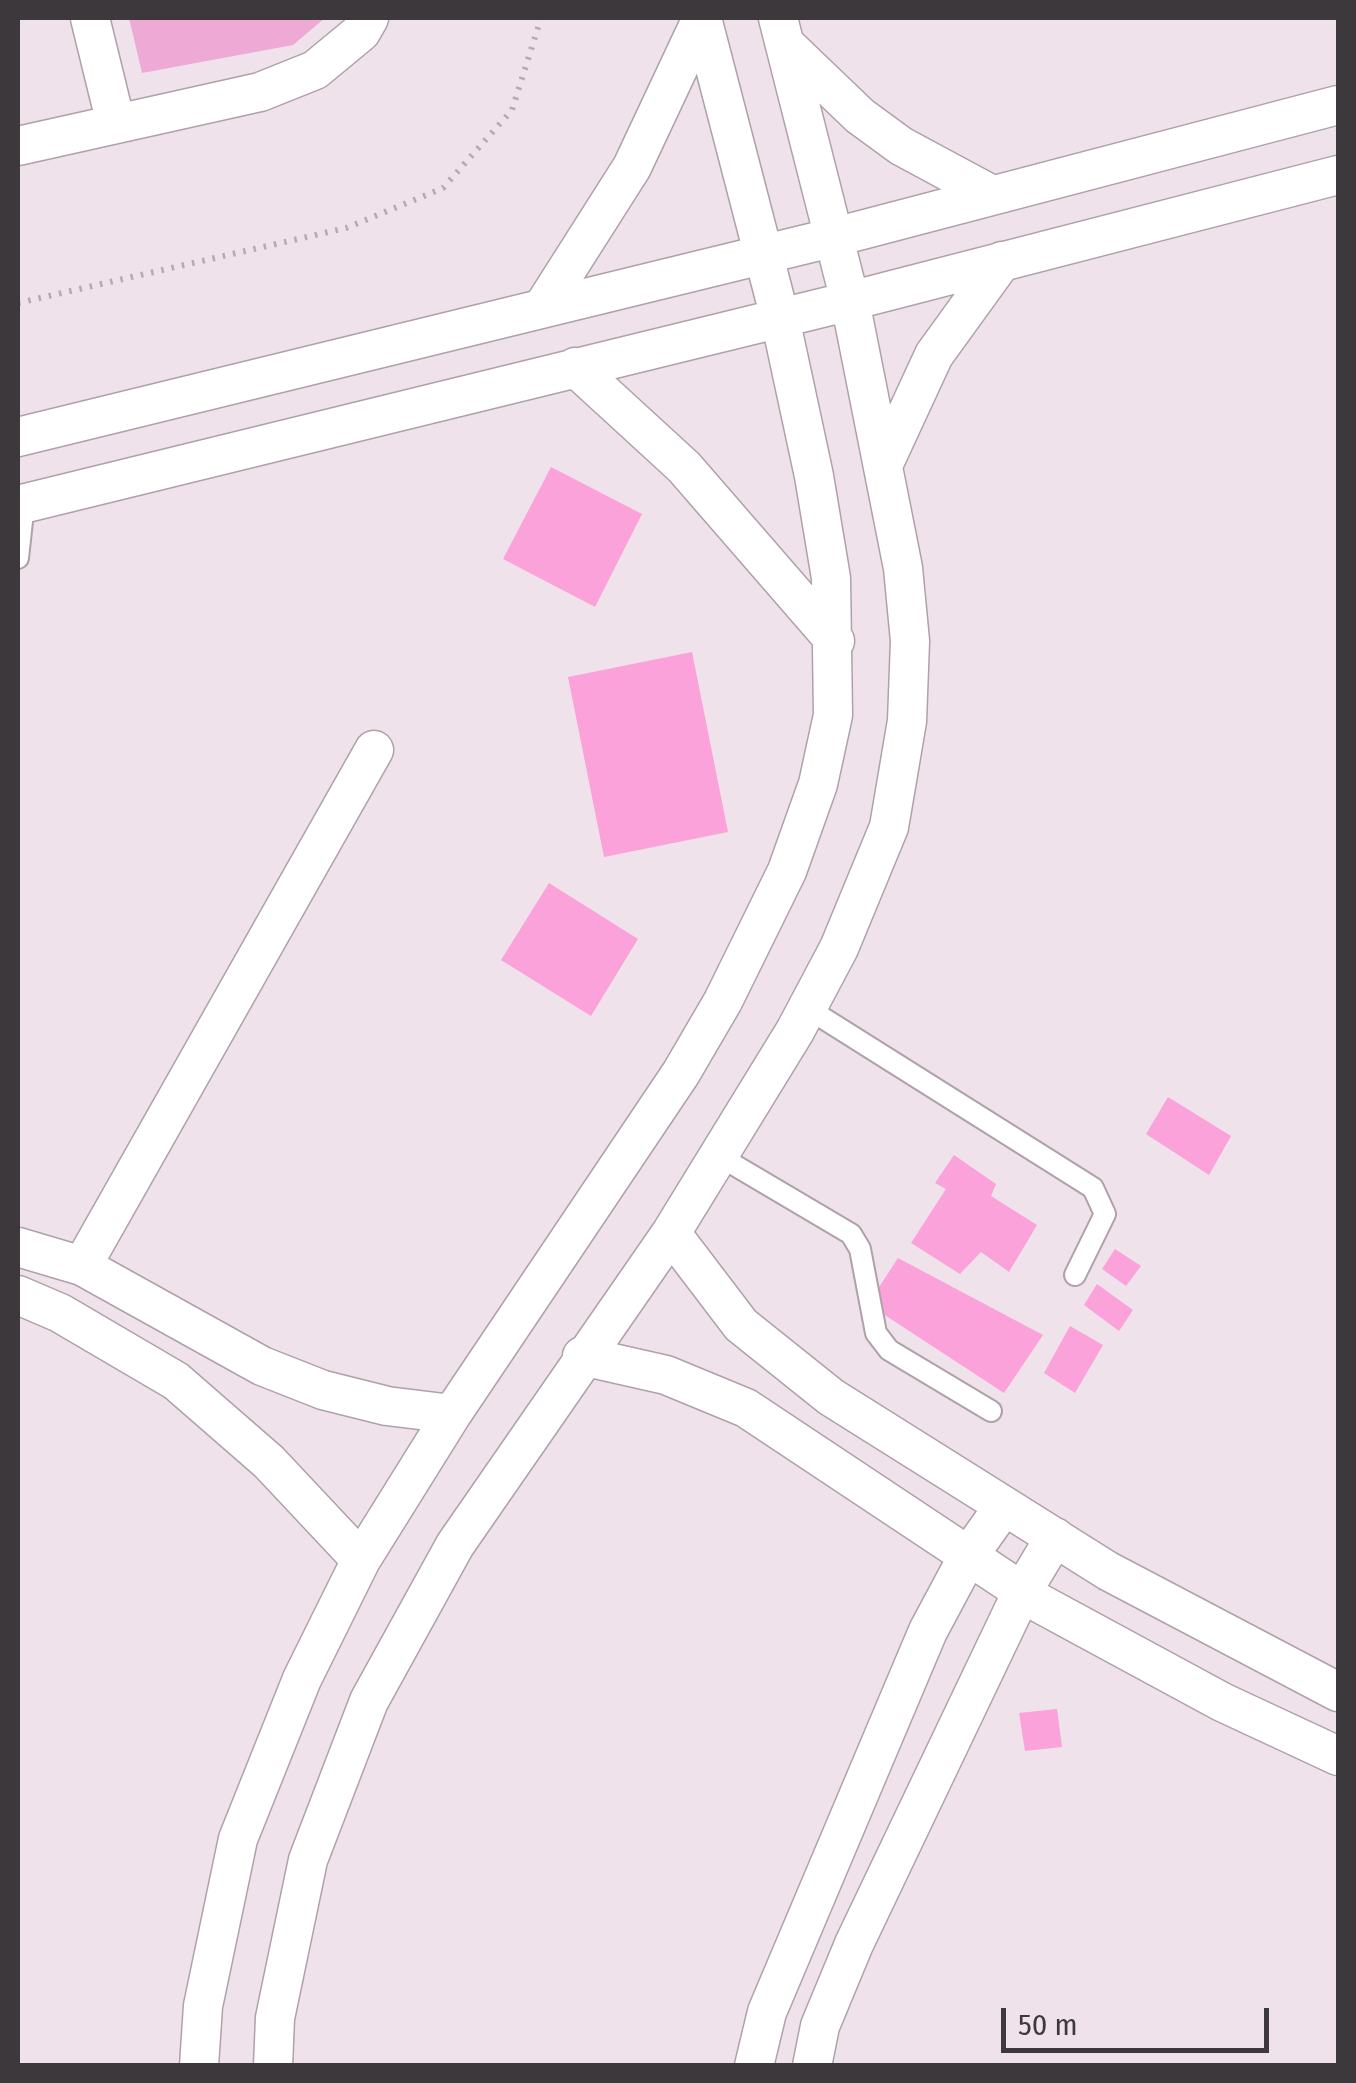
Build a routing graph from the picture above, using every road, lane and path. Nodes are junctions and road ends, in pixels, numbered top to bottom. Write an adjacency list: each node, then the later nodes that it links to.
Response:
1 (90, 18): 7 (street)
2 (369, 18): 7 (street)
3 (541, 18): 15 (path)
4 (702, 18): 12 (street); 16 (street)
5 (782, 31): 10 (street); 11 (street)
6 (1338, 106): 10 (street)
7 (116, 124): 8 (street)
8 (18, 146)
9 (1338, 174): 13 (street)
10 (992, 196): 11 (street)
11 (835, 236): 12 (street); 14 (street)
12 (764, 254): 16 (street); 17 (street)
13 (1002, 262): 14 (street); 20 (street)
14 (850, 301): 17 (street); 20 (street)
15 (18, 303)
16 (542, 307): 19 (street)
17 (780, 318): 18 (street); 23 (street)
18 (575, 367): 21 (street); 23 (street)
19 (18, 437)
20 (885, 461): 25 (street)
21 (21, 504): 22 (lane)
22 (18, 558)
23 (835, 641): 34 (street)
24 (374, 750): 29 (street)
25 (807, 1008): 26 (street); 30 (lane)
26 (719, 1156): 27 (street); 33 (lane)
27 (671, 1233): 32 (street); 35 (street)
28 (18, 1247): 29 (street)
29 (82, 1266): 34 (street)
30 (1075, 1275)
31 (18, 1295): 38 (street)
32 (582, 1356): 37 (street); 43 (street)
33 (991, 1410)
34 (452, 1414): 38 (street)
35 (1004, 1506): 36 (street); 37 (street)
36 (1055, 1538): 39 (street); 40 (street)
37 (967, 1558): 39 (street); 44 (street)
38 (361, 1560): 42 (street)
39 (1022, 1592): 41 (street); 45 (street)
40 (1338, 1692)
41 (1338, 1756)
42 (199, 2066)
43 (272, 2066)
44 (754, 2066)
45 (812, 2066)

